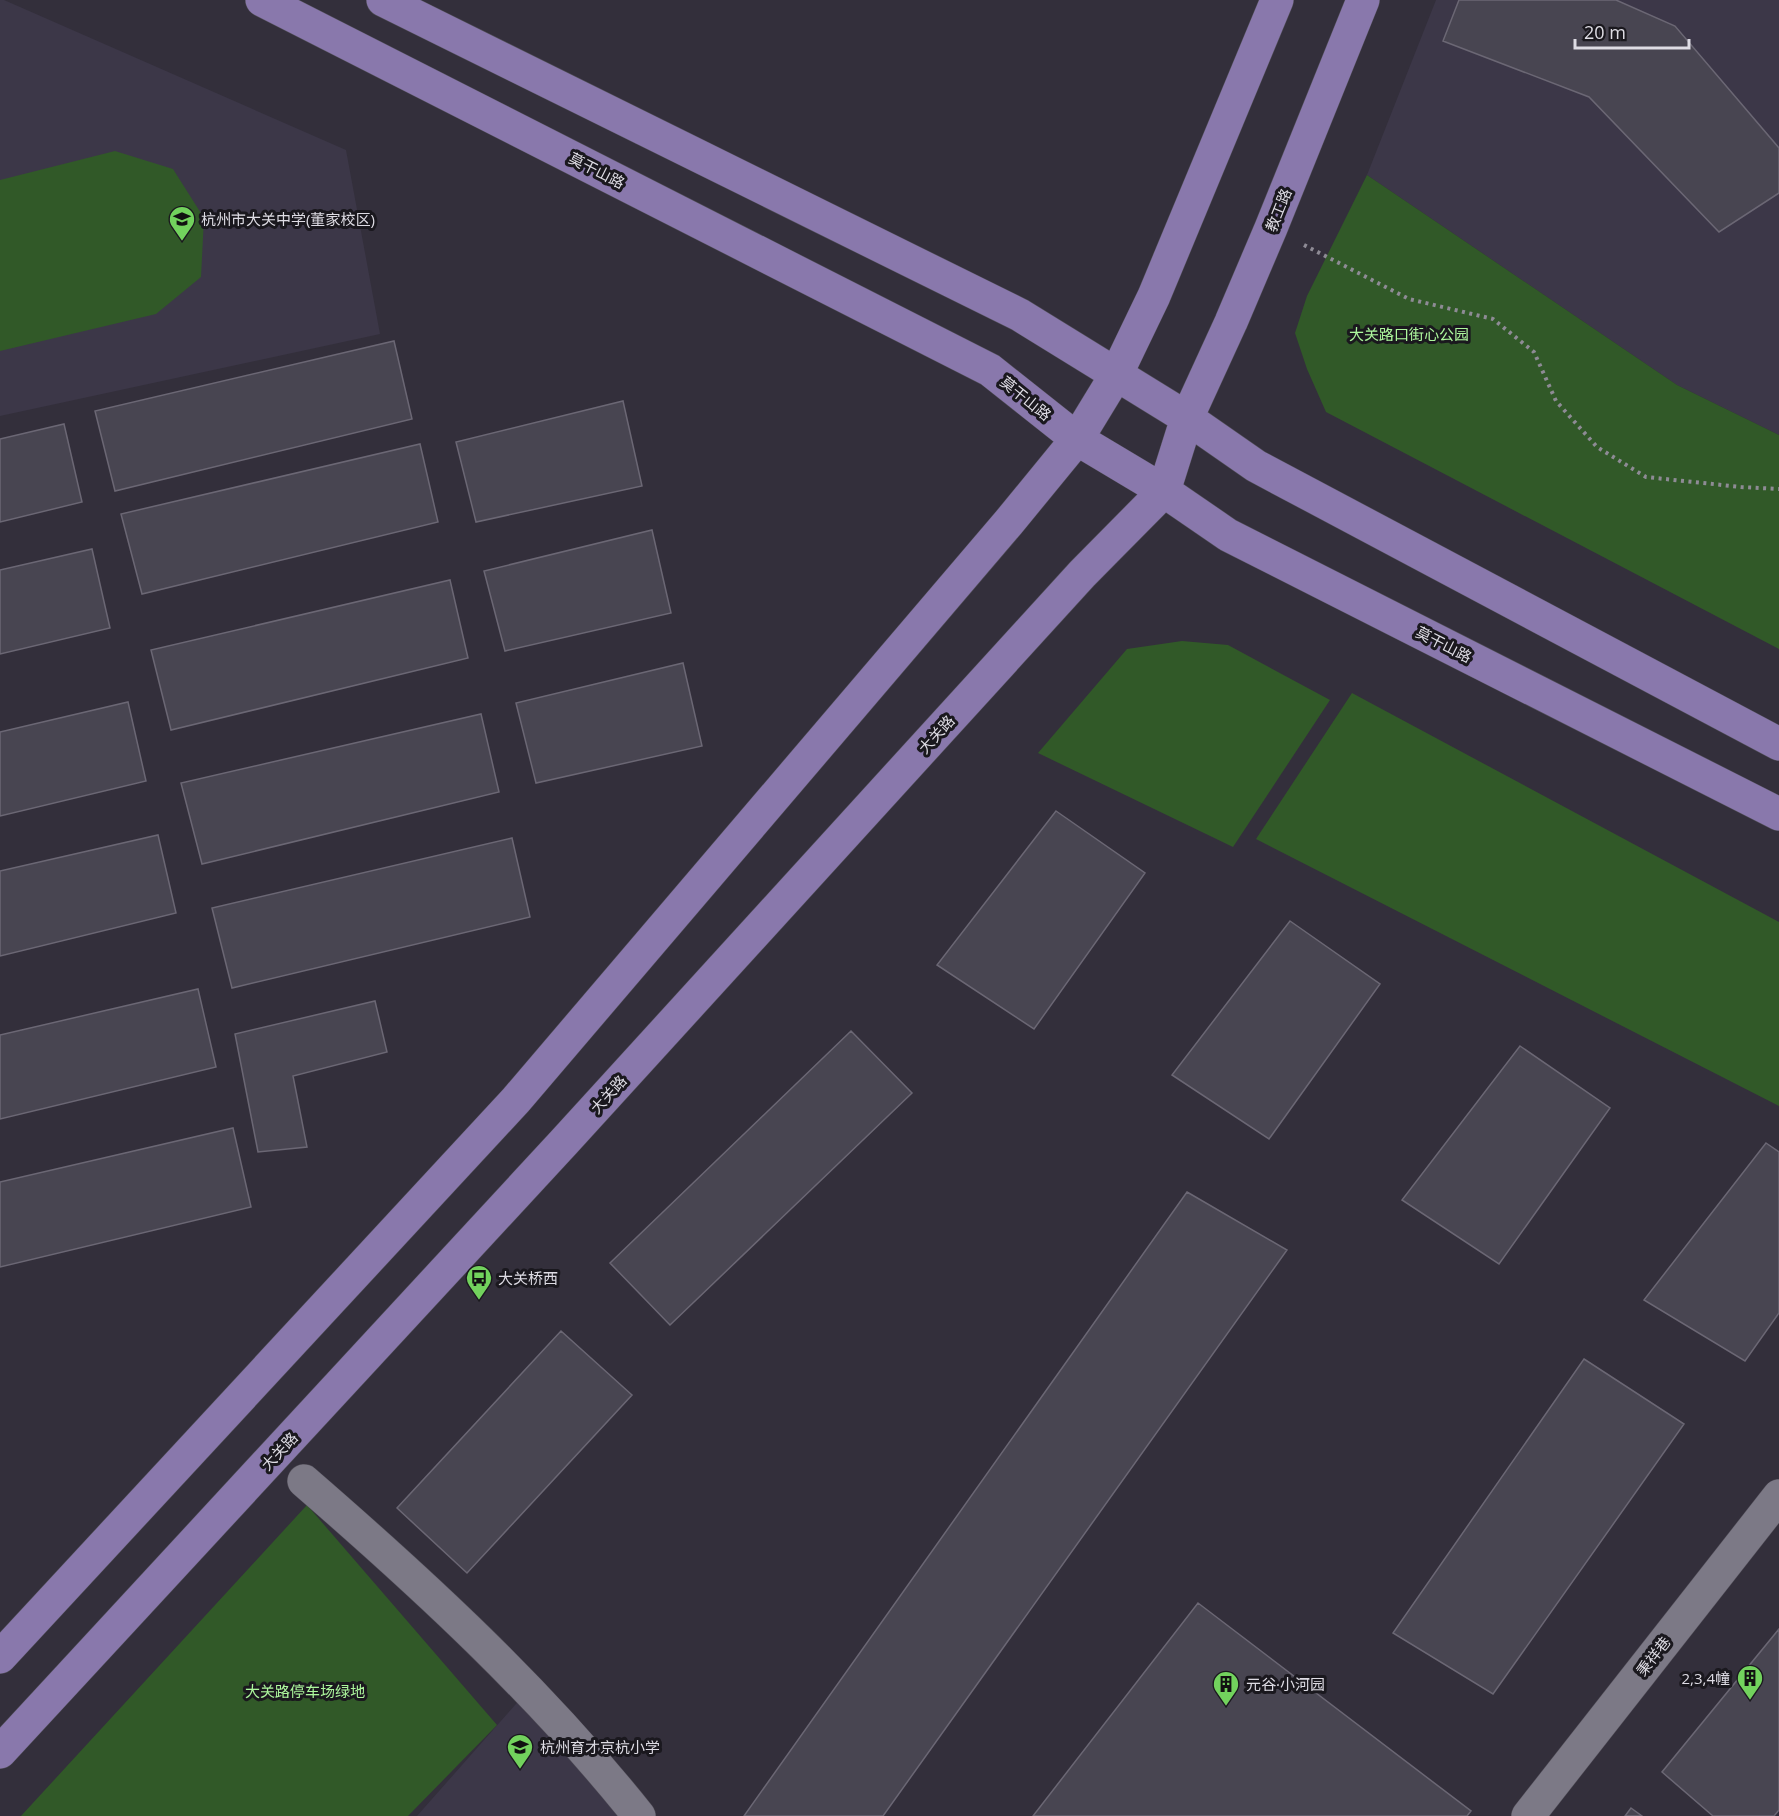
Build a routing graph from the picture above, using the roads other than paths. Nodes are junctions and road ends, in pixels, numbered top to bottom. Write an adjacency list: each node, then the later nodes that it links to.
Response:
1 (262, 0): 7 (main road, 莫干山路)
2 (383, 0): 5 (main road)
3 (1277, 0): 5 (main road)
4 (1363, 0): 6 (main road, 教工路)
5 (1116, 375): 6 (main road); 7 (main road)
6 (1187, 418): 8 (main road, 大关路); 9 (main road)
7 (1077, 439): 8 (main road, 莫干山路); 13 (main road)
8 (1164, 491): 10 (main road, 莫干山路); 14 (main road, 大关路)
9 (1779, 744)
10 (1779, 814)
11 (304, 1481): 15 (street)
12 (1779, 1496): 16 (street, 秉祥巷)
13 (0, 1658)
14 (0, 1752)
15 (639, 1816)
16 (1528, 1816)

